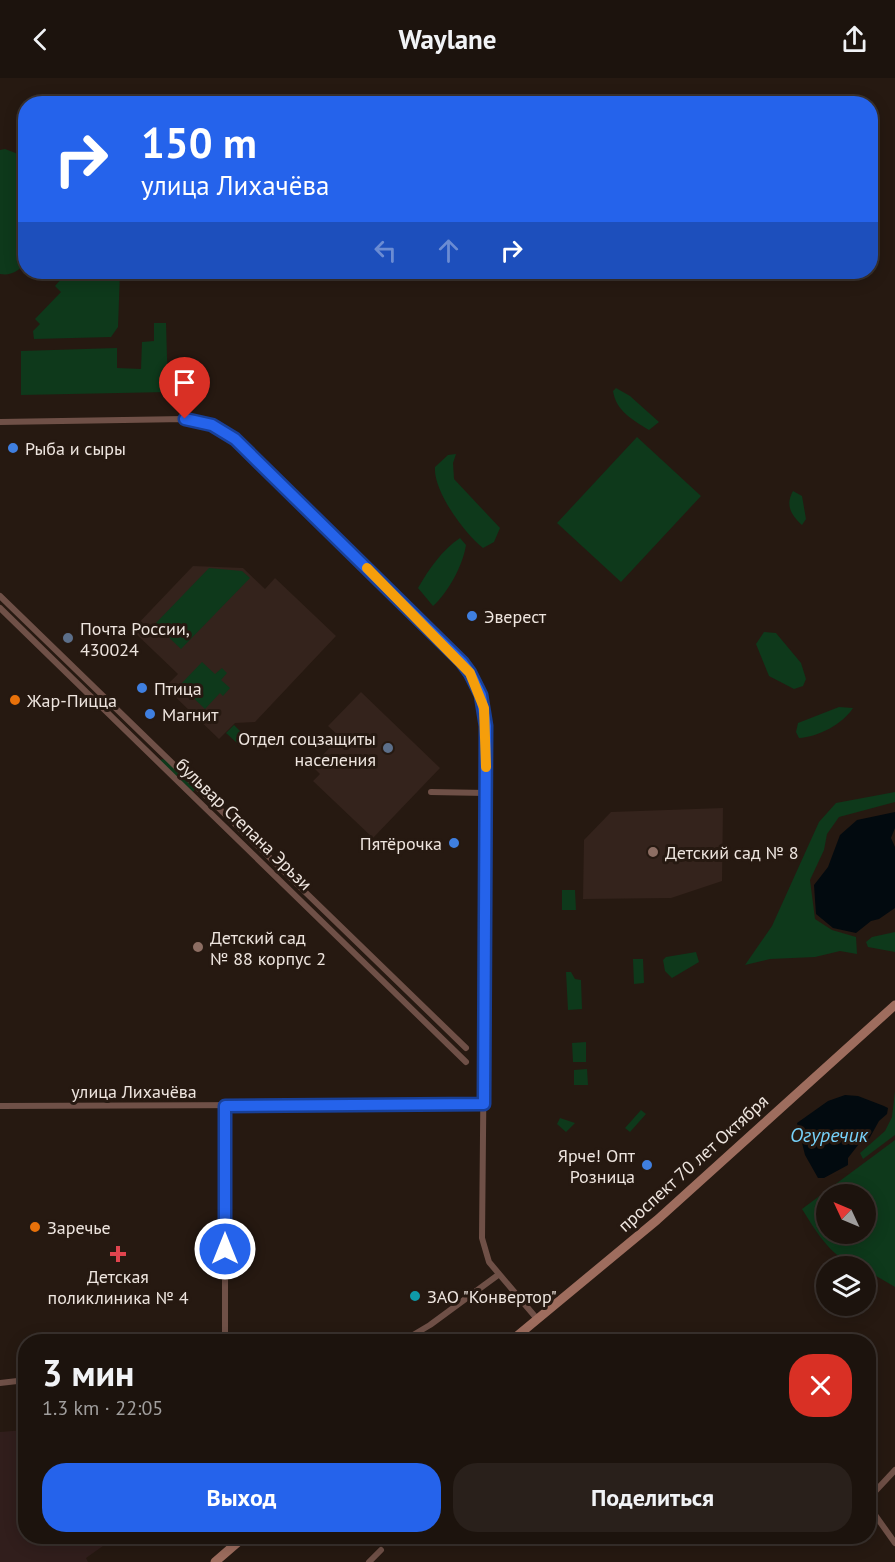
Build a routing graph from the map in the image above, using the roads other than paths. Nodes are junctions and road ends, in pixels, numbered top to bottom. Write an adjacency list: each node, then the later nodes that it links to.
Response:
1 (0, 422): 5 (street)
2 (0, 596): 7 (street, бульвар Степана Эрьзи)
3 (0, 608): 8 (street, бульвар Степана Эрьзи)
4 (431, 792): 5 (street)
5 (486, 793): 9 (street)
6 (895, 1005): 13 (main road, проспект 70 лет Октября)
7 (466, 1048)
8 (466, 1062)
9 (484, 1104): 11 (street, улица Лихачёва); 12 (street)
10 (0, 1106): 11 (street, улица Лихачёва)
11 (225, 1106): 14 (street)
12 (498, 1275): 13 (street); 15 (street)
13 (538, 1320): 16 (main road, проспект 70 лет Октября)
14 (225, 1334)
15 (415, 1334)
16 (520, 1334)
17 (18, 1381): 18 (street)
18 (0, 1383)
19 (895, 1470): 20 (street)
20 (876, 1490)
21 (876, 1516): 22 (street)
22 (895, 1543)
23 (236, 1544): 25 (main road)
24 (381, 1550): 26 (street)
25 (215, 1562)
26 (369, 1562)

